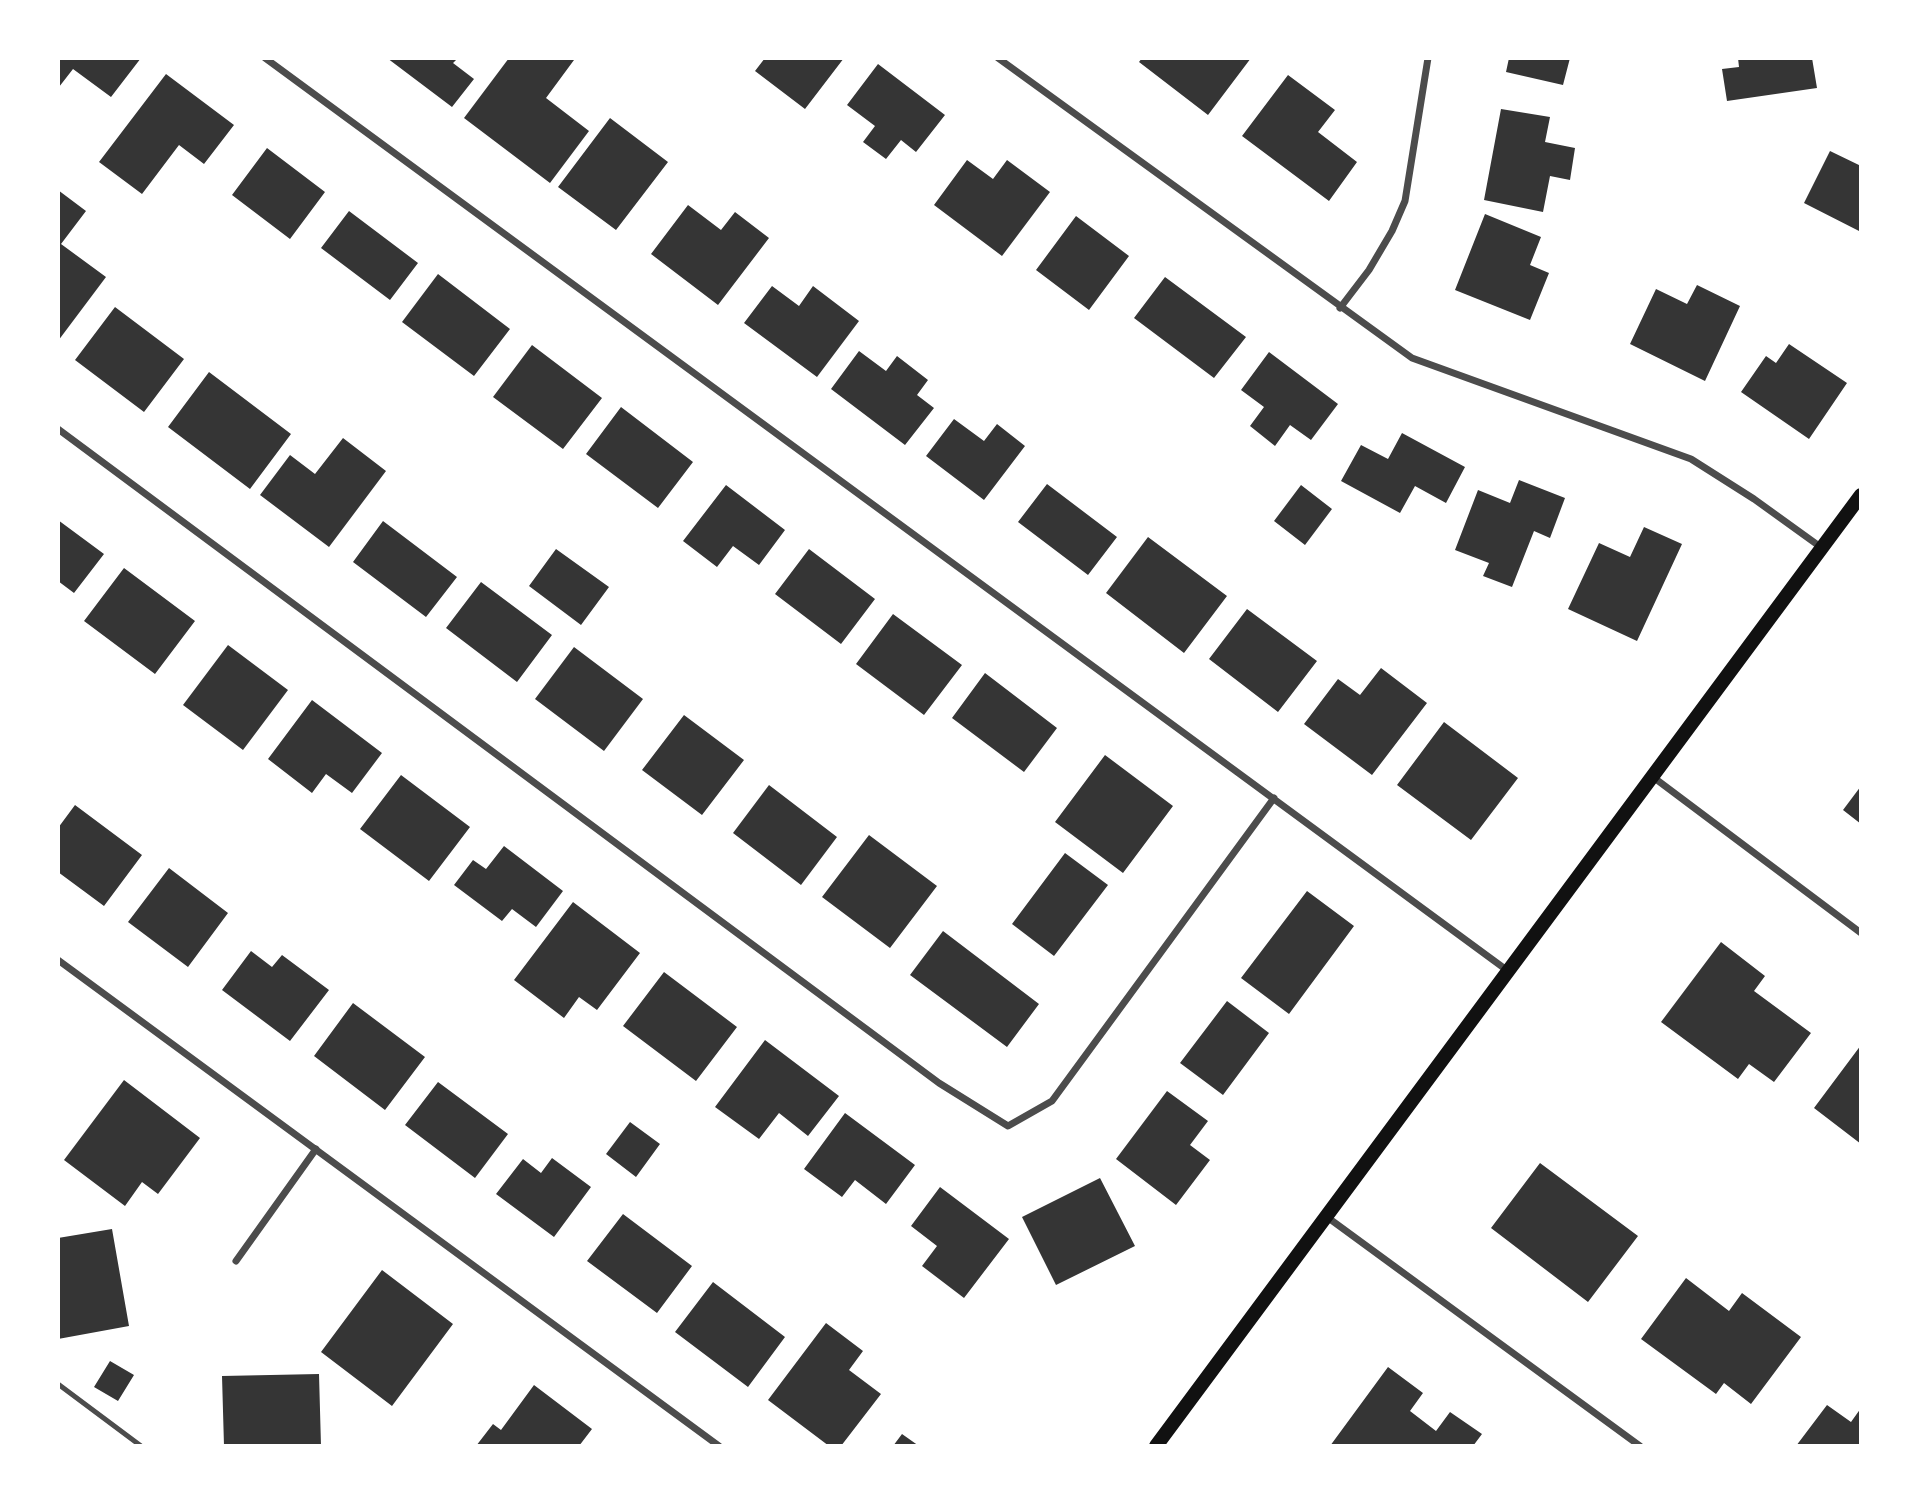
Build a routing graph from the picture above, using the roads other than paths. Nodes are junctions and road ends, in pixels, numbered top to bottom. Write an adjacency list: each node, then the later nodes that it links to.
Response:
1 (265, 58): 9 (street)
2 (998, 58): 4 (street)
3 (1428, 58): 4 (street)
4 (1340, 308): 7 (street)
5 (58, 429): 9 (street)
6 (1861, 495): 7 (main road)
7 (1822, 548): 8 (main road)
8 (1653, 777): 10 (street); 12 (main road)
9 (1274, 798): 12 (street)
10 (1861, 933)
11 (58, 960): 13 (street)
12 (1508, 971): 14 (main road)
13 (316, 1149): 15 (street); 18 (street)
14 (1327, 1217): 19 (main road); 20 (street)
15 (236, 1261)
16 (58, 1384): 17 (lane)
17 (141, 1446)
18 (719, 1446)
19 (1156, 1446)
20 (1640, 1446)

